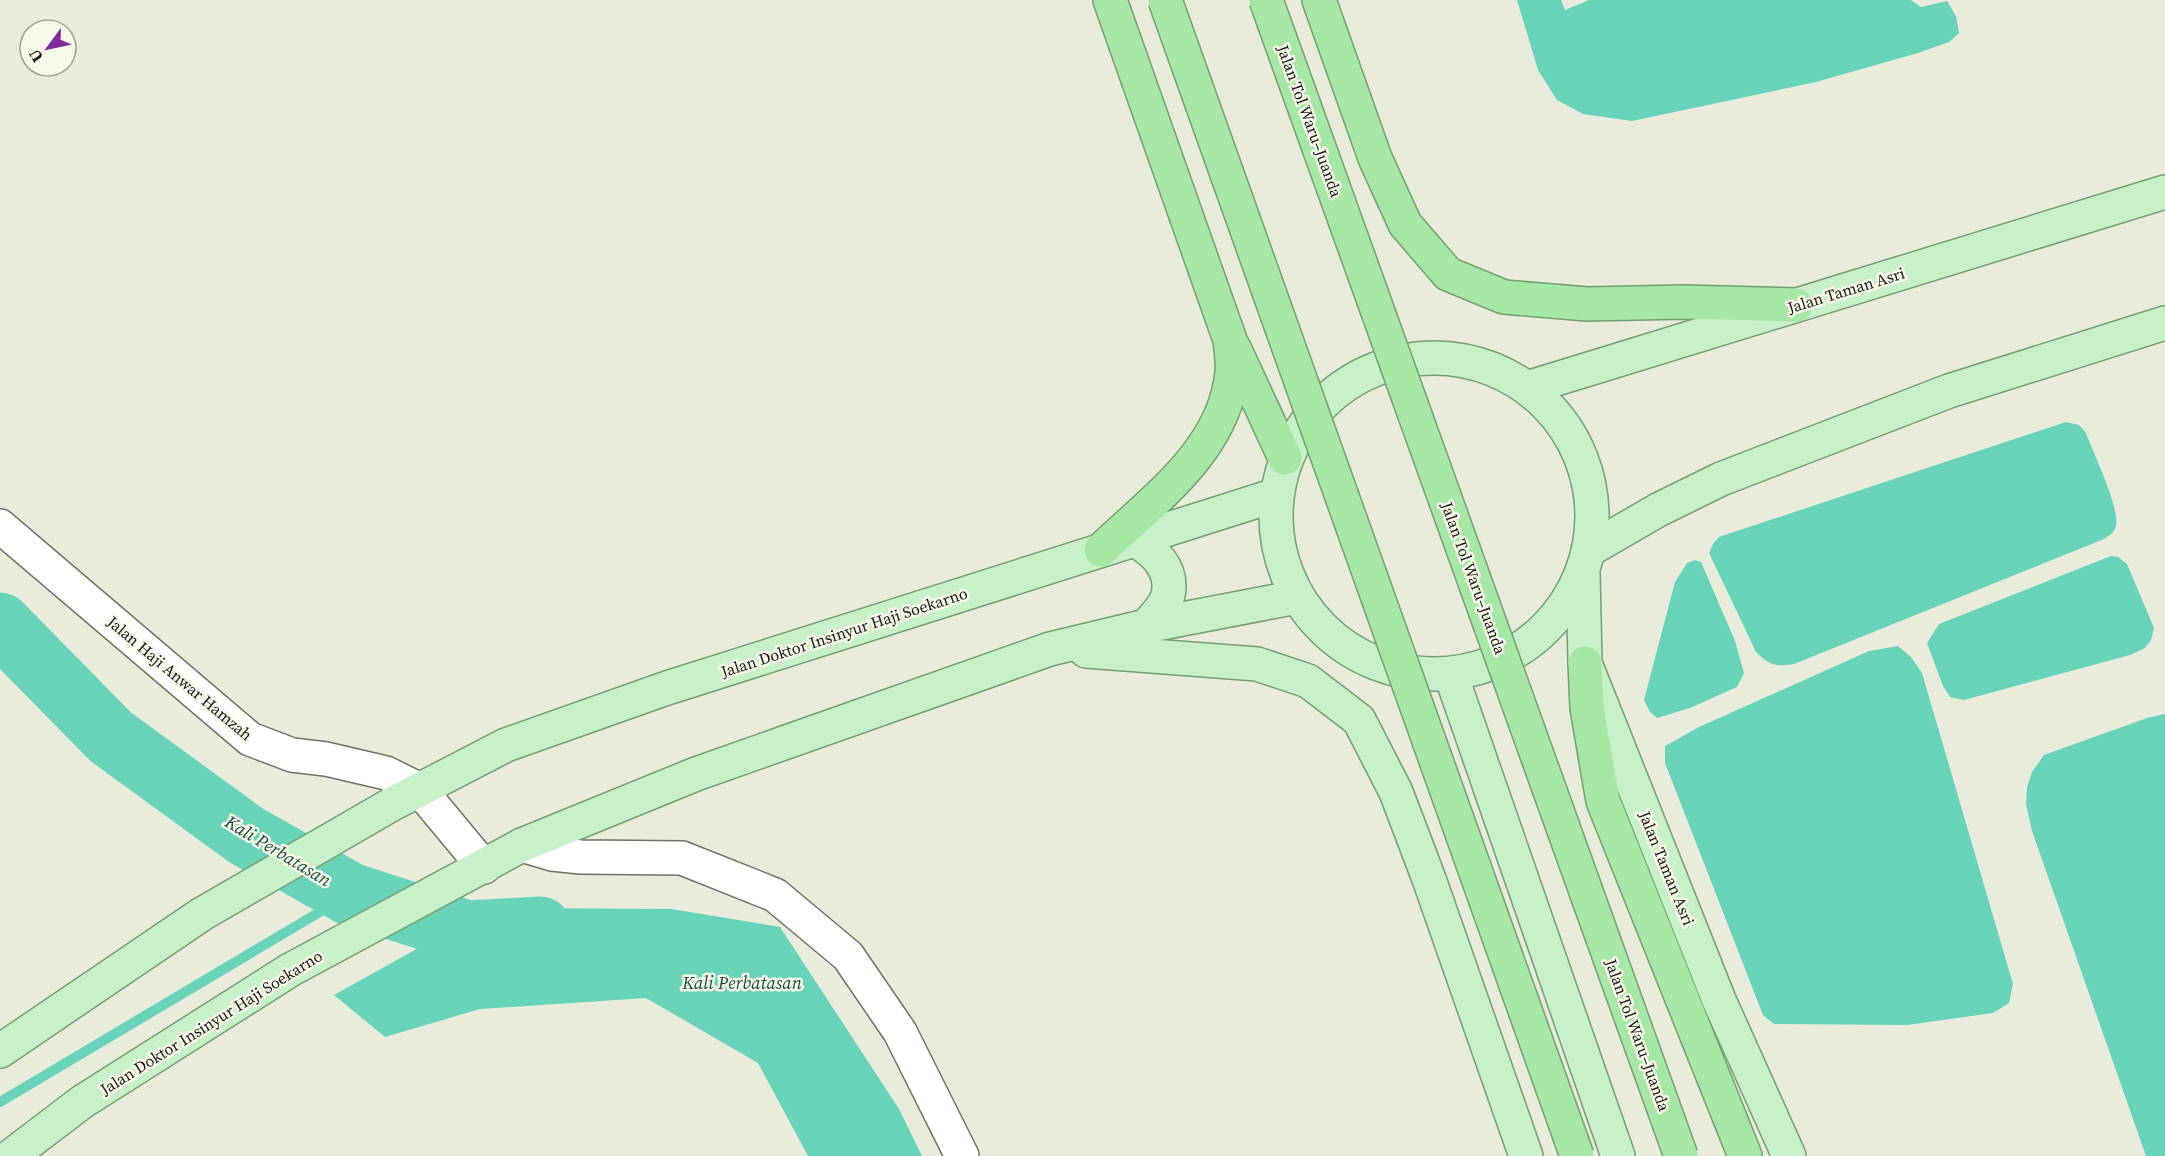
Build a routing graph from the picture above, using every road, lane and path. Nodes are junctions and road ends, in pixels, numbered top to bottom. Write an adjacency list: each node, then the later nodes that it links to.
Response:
1 (1110, 0): 8 (highway)
2 (1165, 0): 28 (highway, bridge)
3 (1266, 0): 30 (highway, Jalan Tol Waru–Juanda, bridge)
4 (1318, 0): 6 (highway)
5 (2165, 192): 6 (main road, Jalan Taman Asri)
6 (1796, 305): 9 (main road, Jalan Taman Asri)
7 (2165, 323): 15 (main road)
8 (1230, 340): 10 (highway); 14 (highway)
9 (1527, 388): 10 (main road, Jalan Taman Asri); 15 (main road, Jalan Taman Asri)
10 (1285, 458): 11 (main road, Jalan Taman Asri)
11 (1276, 495): 13 (main road, Jalan Doktor Insinyur Haji Soekarno); 16 (main road, Jalan Taman Asri)
12 (0, 526): 21 (street, Jalan Haji Anwar Hamzah)
13 (1132, 539): 14 (main road, Jalan Doktor Insinyur Haji Soekarno); 17 (main road)
14 (1101, 550): 21 (main road, Jalan Doktor Insinyur Haji Soekarno)
15 (1586, 561): 19 (main road, Jalan Taman Asri); 20 (main road, Jalan Taman Asri)
16 (1297, 597): 17 (main road, Jalan Doktor Insinyur Haji Soekarno); 20 (main road, Jalan Taman Asri)
17 (1146, 626): 18 (main road, Jalan Doktor Insinyur Haji Soekarno)
18 (1050, 650): 22 (main road, Jalan Doktor Insinyur Haji Soekarno); 27 (main road)
19 (1585, 663): 31 (highway); 32 (main road, Jalan Taman Asri)
20 (1451, 675): 29 (main road)
21 (407, 797): 23 (street); 24 (main road, Jalan Doktor Insinyur Haji Soekarno)
22 (522, 845): 23 (main road, Jalan Doktor Insinyur Haji Soekarno); 26 (street)
23 (474, 872): 25 (main road, Jalan Doktor Insinyur Haji Soekarno)
24 (0, 1051)
25 (11, 1156)
26 (962, 1156)
27 (1526, 1156)
28 (1577, 1156)
29 (1618, 1156)
30 (1682, 1156)
31 (1745, 1156)
32 (1789, 1156)

